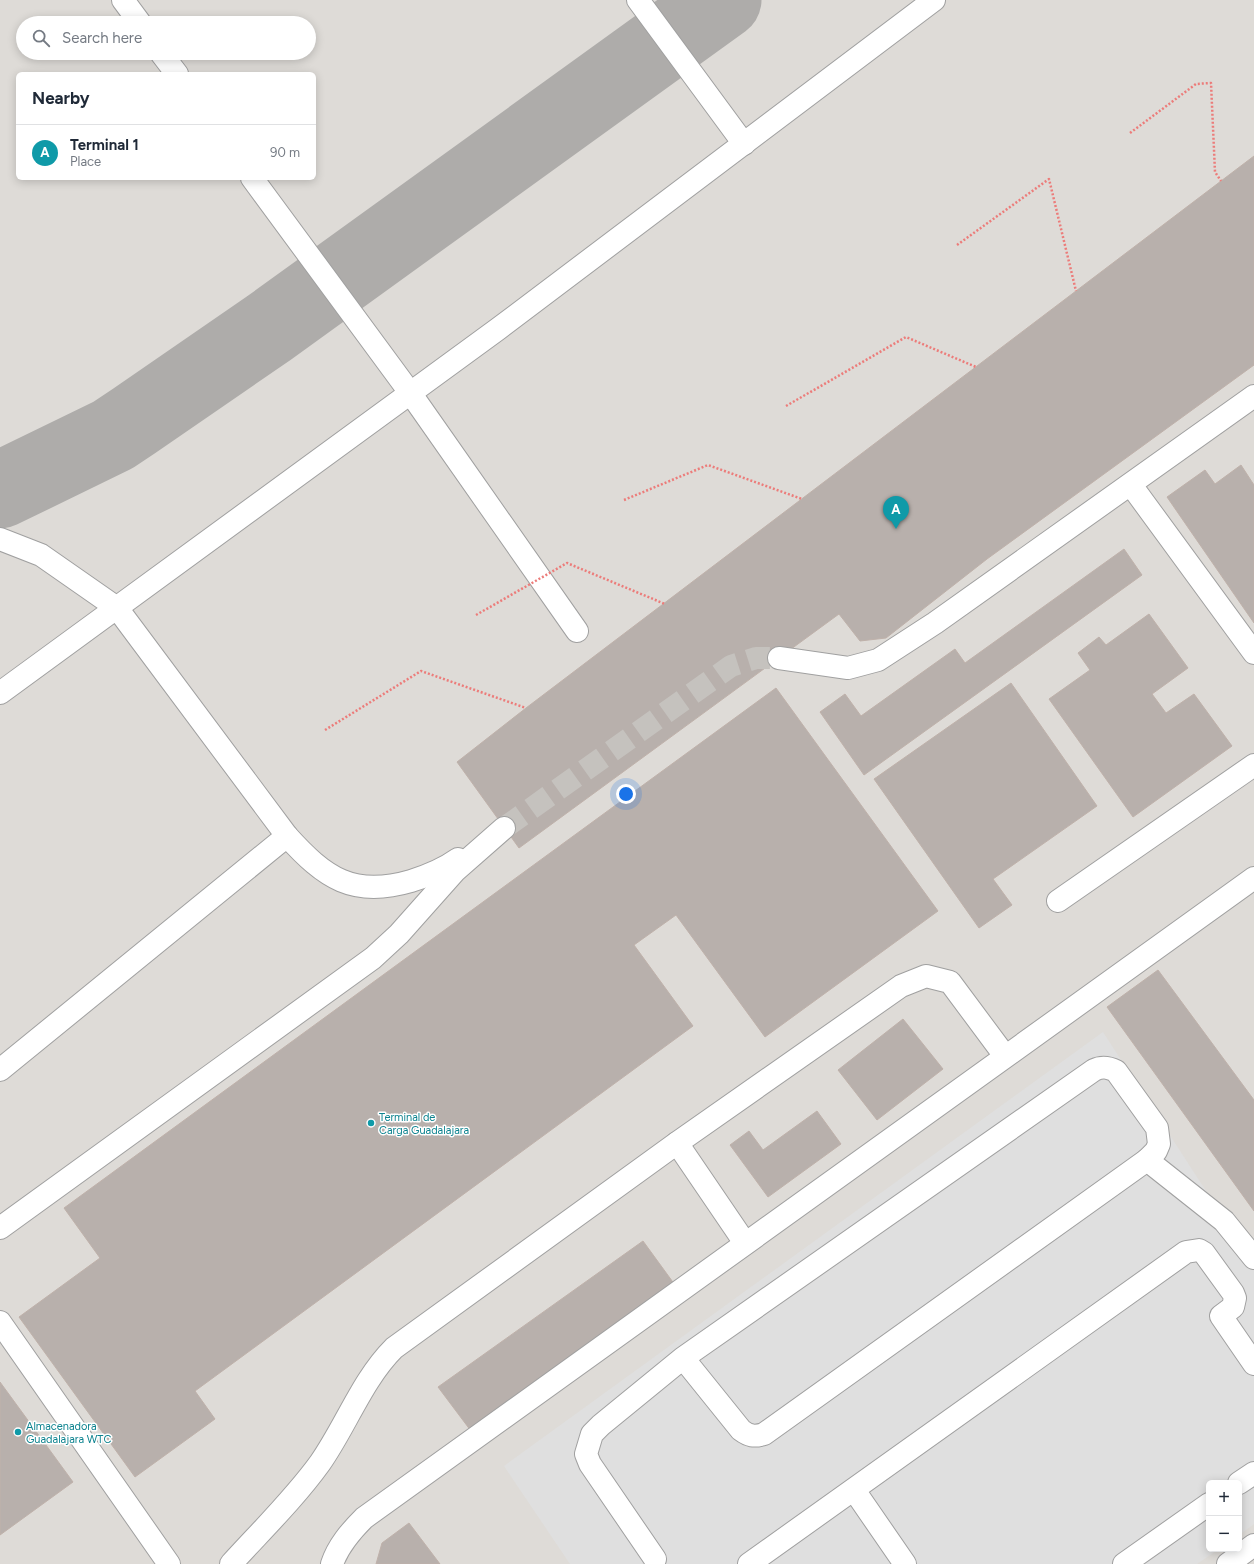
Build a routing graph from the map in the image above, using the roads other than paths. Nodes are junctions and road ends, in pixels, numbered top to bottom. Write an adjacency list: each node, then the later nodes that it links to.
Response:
1 (123, 0): 4 (lane)
2 (638, 0): 7 (lane)
3 (934, 0): 7 (lane)
4 (135, 16)
5 (166, 60): 6 (lane)
6 (175, 72)
7 (744, 144): 9 (lane)
8 (253, 180): 9 (lane)
9 (410, 394): 13 (lane); 14 (lane)
10 (1254, 396): 11 (lane)
11 (1131, 485): 15 (lane); 16 (lane)
12 (0, 539): 13 (lane)
13 (117, 608): 17 (lane); 19 (lane)
14 (577, 631)
15 (1254, 653)
16 (780, 658)
17 (0, 693)
18 (1254, 765): 21 (lane)
19 (287, 836): 23 (lane); 26 (lane)
20 (1254, 878): 22 (lane)
21 (1058, 901)
22 (1005, 1056): 24 (lane); 27 (lane)
23 (0, 1070)
24 (677, 1143): 27 (lane); 39 (lane)
25 (1147, 1160): 28 (lane); 30 (lane); 30 (lane)
26 (0, 1228)
27 (746, 1243): 40 (lane)
28 (1254, 1258)
29 (0, 1322): 38 (lane)
30 (683, 1358): 37 (lane)
31 (1252, 1359): 34 (lane)
32 (1254, 1473): 33 (lane)
33 (1242, 1481)
34 (854, 1490): 41 (lane); 42 (lane)
35 (1206, 1506): 43 (lane)
36 (1254, 1545): 44 (lane)
37 (655, 1559)
38 (169, 1564)
39 (231, 1564)
40 (332, 1564)
41 (749, 1564)
42 (905, 1564)
43 (1124, 1564)
44 (1228, 1564)

